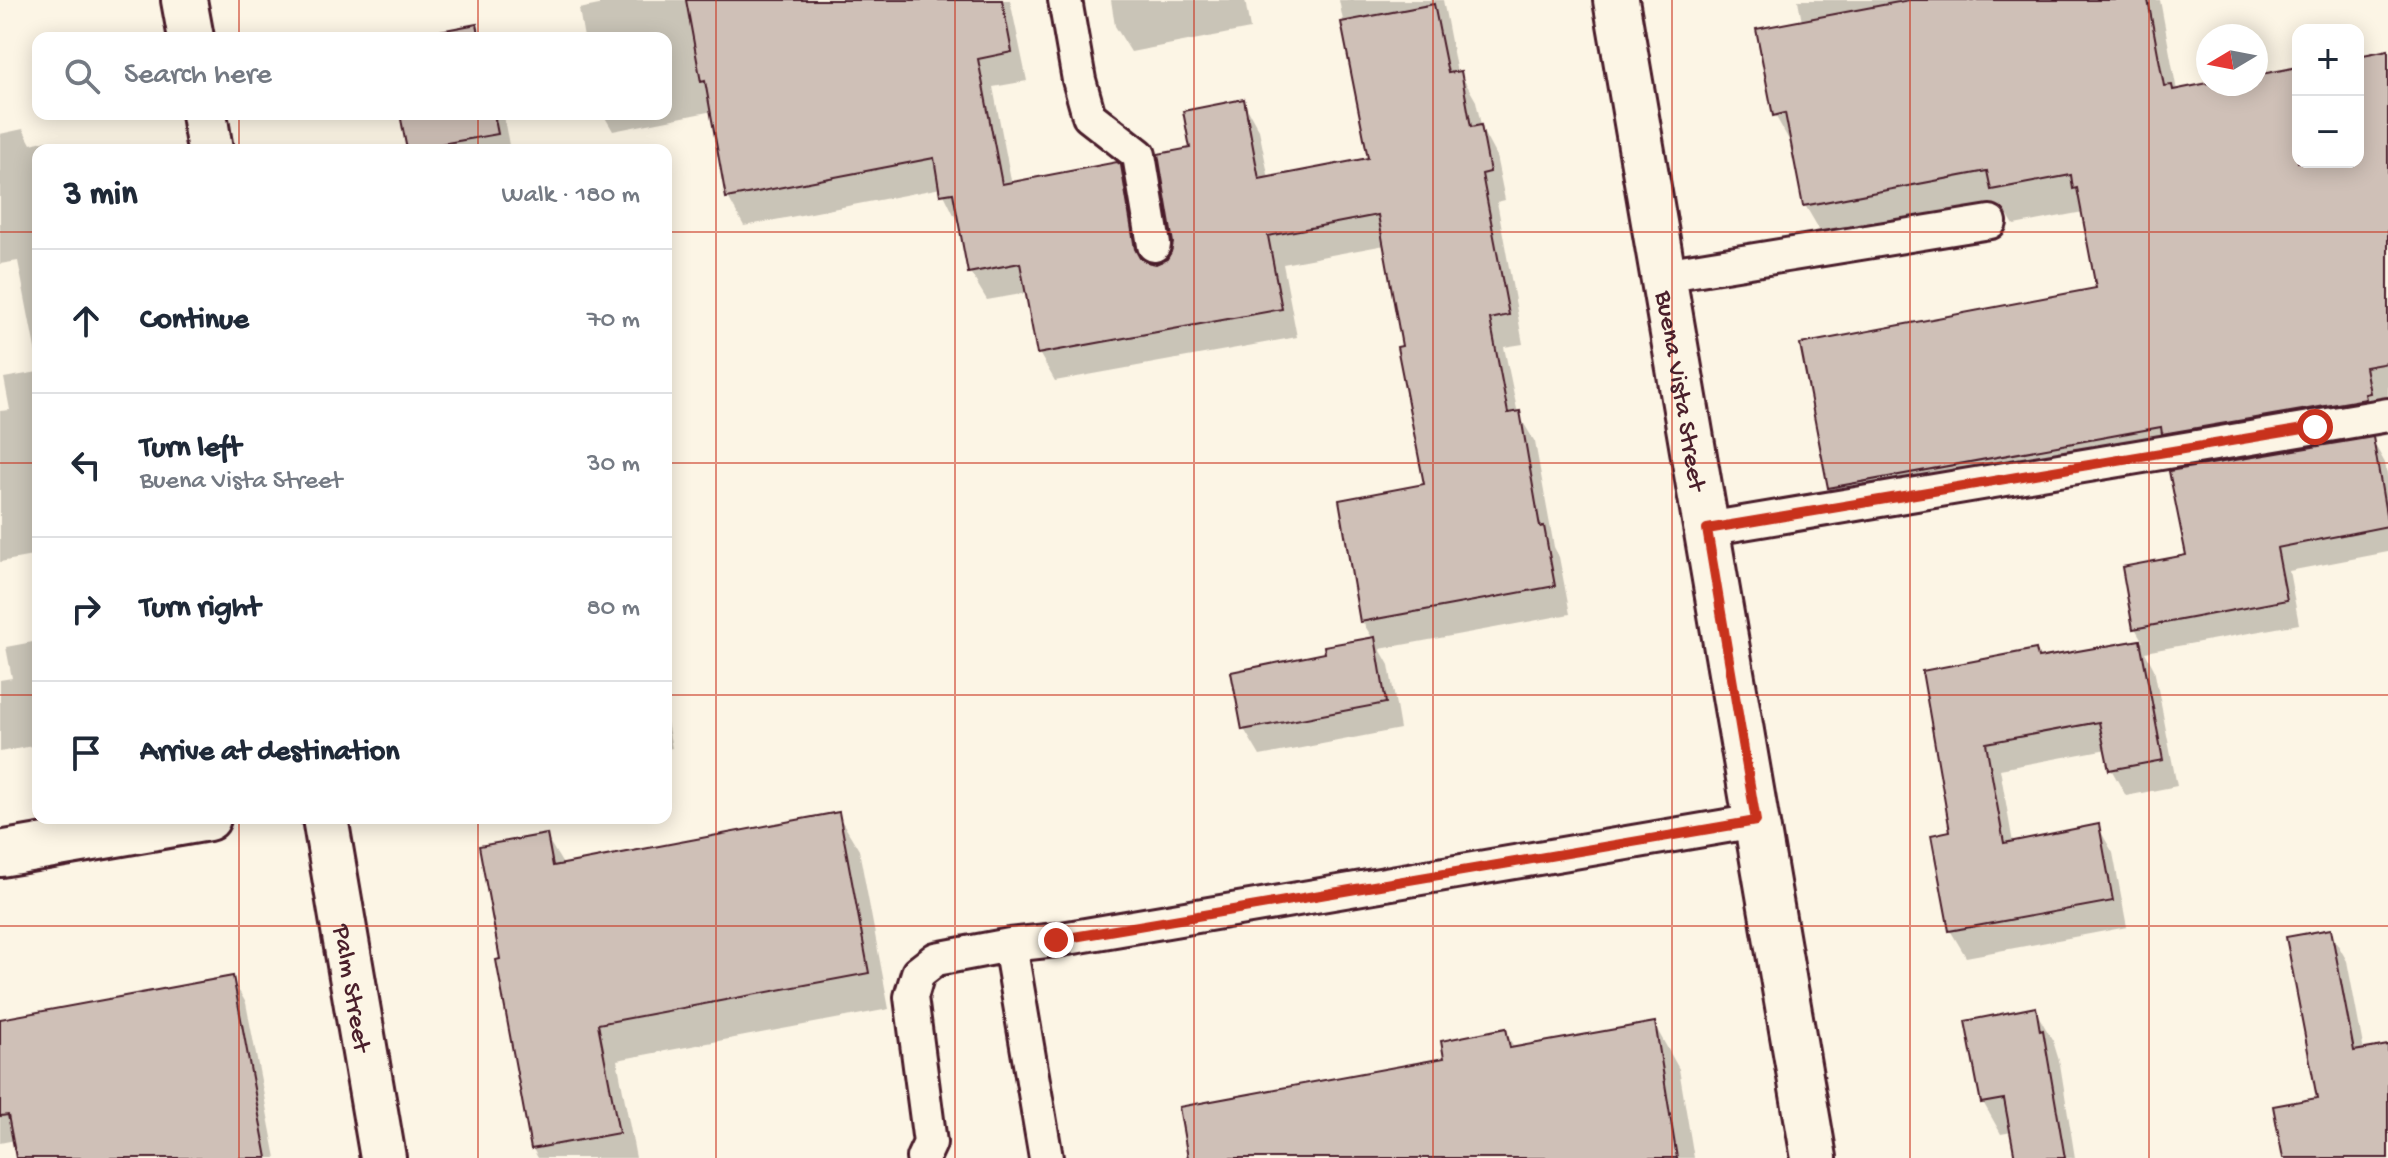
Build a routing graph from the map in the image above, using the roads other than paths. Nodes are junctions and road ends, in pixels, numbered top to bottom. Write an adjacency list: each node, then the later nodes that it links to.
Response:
1 (184, 0): 4 (street)
2 (1065, 0): 8 (lane)
3 (1616, 0): 9 (street, Buena Vista Street)
4 (190, 32)
5 (205, 120): 6 (street)
6 (209, 144)
7 (1990, 222): 9 (lane)
8 (1154, 245)
9 (1663, 275): 11 (street, Buena Vista Street)
10 (2388, 415): 11 (lane)
11 (1707, 529): 12 (street, Buena Vista Street)
12 (1756, 821): 16 (lane); 20 (street, Buena Vista Street)
13 (173, 824): 15 (street)
14 (326, 824): 17 (street, Palm Street)
15 (0, 854)
16 (1010, 945): 18 (lane); 19 (lane)
17 (383, 1158)
18 (923, 1158)
19 (1046, 1158)
20 (1814, 1158)

